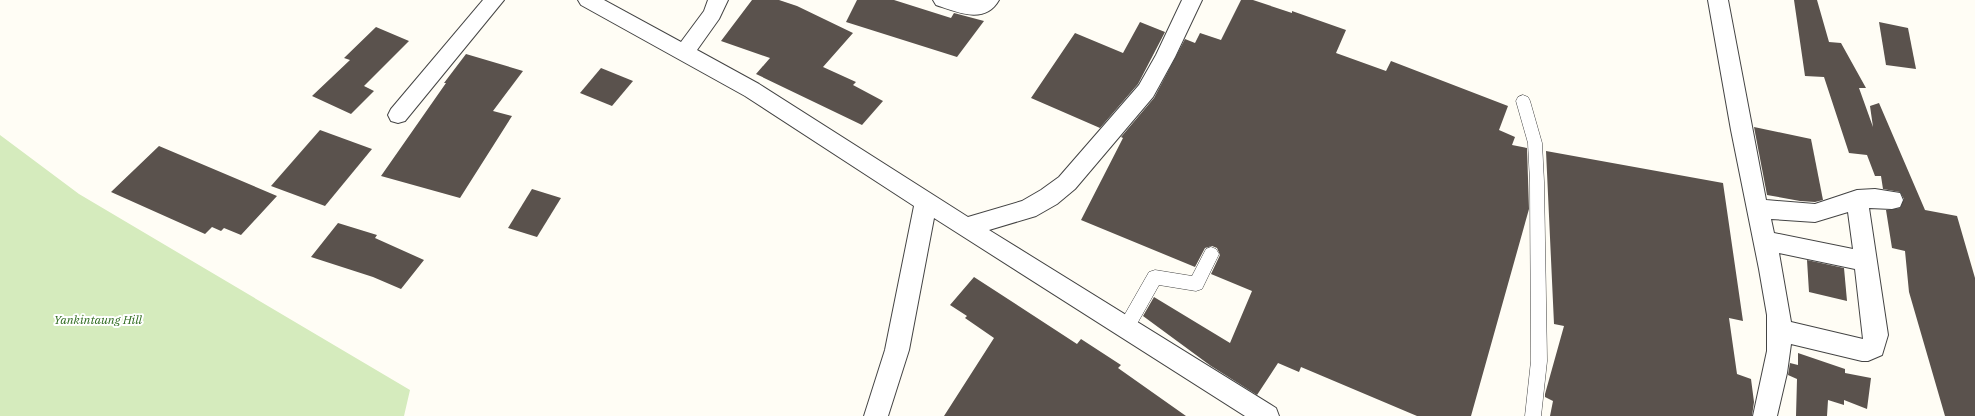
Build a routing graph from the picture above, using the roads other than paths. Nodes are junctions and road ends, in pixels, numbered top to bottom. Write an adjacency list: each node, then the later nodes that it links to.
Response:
1 (494, 0): 10 (street)
2 (588, 0): 8 (street)
3 (718, 0): 8 (street)
4 (943, 0): 5 (street)
5 (989, 0)
6 (1192, 0): 15 (street)
7 (1718, 0): 14 (street)
8 (684, 53): 13 (street)
9 (1523, 102): 23 (lane)
10 (398, 115)
11 (1857, 199): 12 (street); 14 (street); 18 (street)
12 (1892, 200)
13 (926, 202): 15 (street); 21 (street)
14 (1757, 209): 16 (street)
15 (966, 227): 19 (street)
16 (1766, 241): 18 (street); 20 (street)
17 (1212, 254): 19 (lane)
18 (1867, 262): 20 (street)
19 (1126, 326): 22 (street)
20 (1780, 330): 24 (street)
21 (876, 416)
22 (1267, 416)
23 (1533, 416)
24 (1765, 416)

